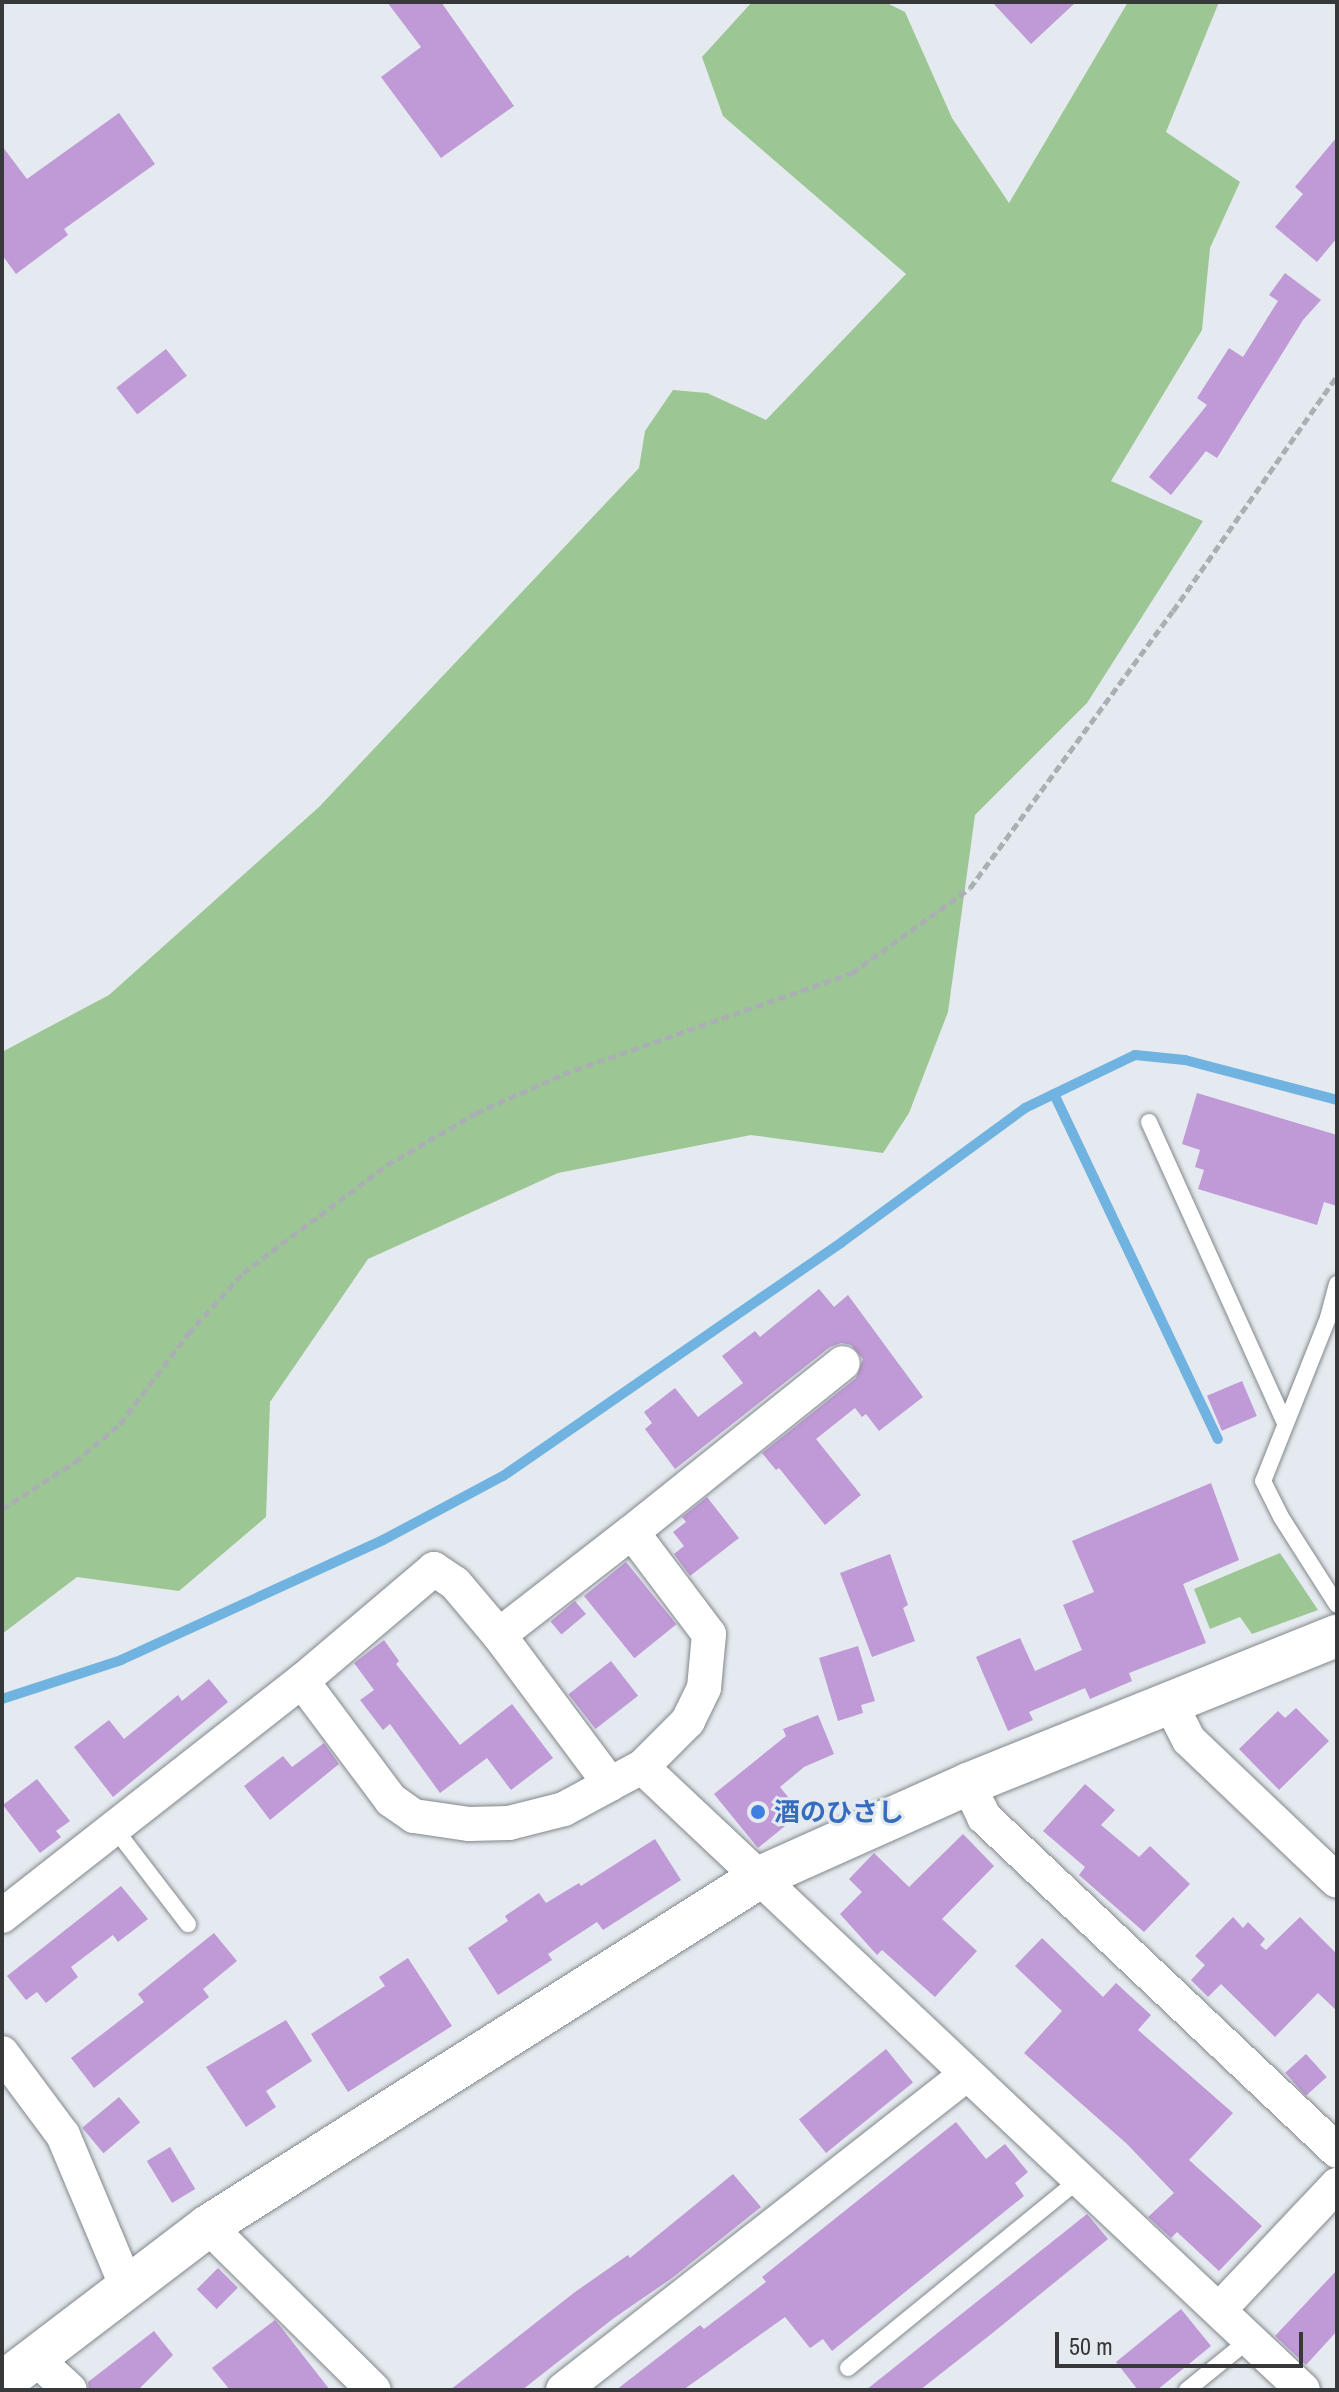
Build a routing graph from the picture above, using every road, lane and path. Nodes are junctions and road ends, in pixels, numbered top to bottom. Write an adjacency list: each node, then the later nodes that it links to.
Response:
1 (1337, 376): 6 (path)
2 (1149, 1122): 5 (lane)
3 (1337, 1284): 5 (lane)
4 (843, 1363): 7 (street)
5 (1285, 1423): 8 (lane)
6 (2, 1509)
7 (632, 1532): 9 (street); 13 (street)
8 (1337, 1605)
9 (499, 1635): 11 (street); 14 (street)
10 (1337, 1636): 12 (street)
11 (302, 1681): 14 (street); 16 (street)
12 (1171, 1705): 15 (street); 18 (street)
13 (642, 1767): 14 (street); 17 (street)
14 (610, 1784)
15 (968, 1784): 17 (street); 23 (street)
16 (115, 1829): 19 (street); 20 (lane)
17 (760, 1877): 22 (street); 26 (street)
18 (1337, 1881)
19 (2, 1916)
20 (188, 1924)
21 (2, 2053): 27 (street)
22 (967, 2074): 24 (street); 35 (street)
23 (1337, 2151)
24 (1080, 2179): 28 (street); 31 (lane)
25 (1337, 2185): 28 (street)
26 (208, 2226): 27 (street); 34 (street)
27 (127, 2287): 30 (street)
28 (1219, 2310): 29 (street)
29 (1250, 2339): 36 (lane); 37 (street)
30 (35, 2358): 32 (street); 33 (street)
31 (848, 2368)
32 (2, 2383)
33 (70, 2390)
34 (374, 2390)
35 (563, 2390)
36 (1187, 2390)
37 (1303, 2390)

